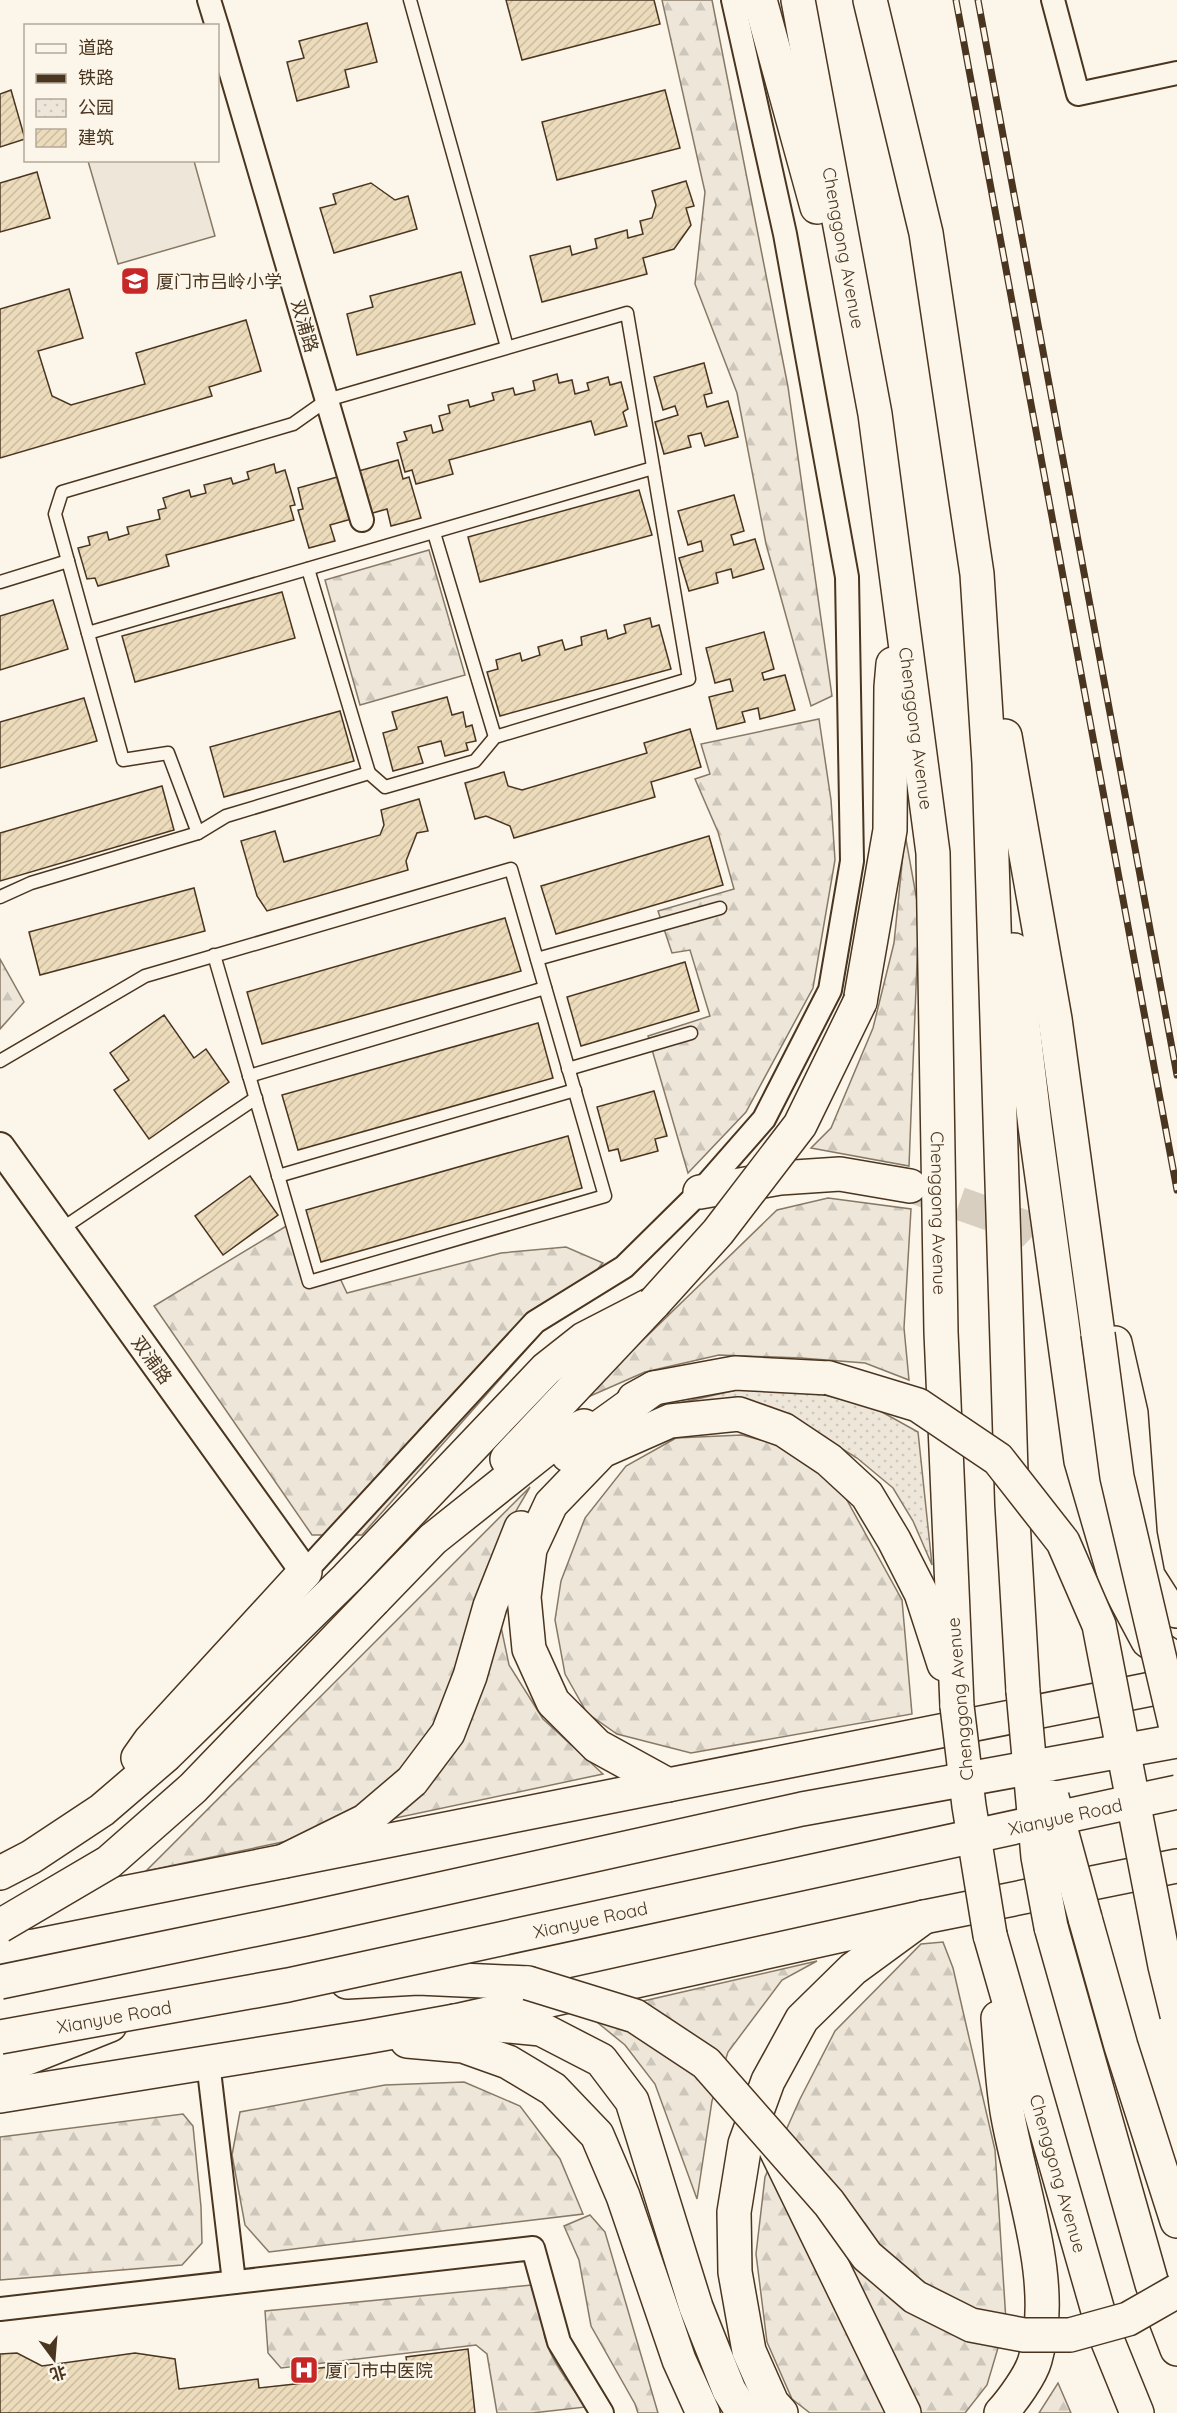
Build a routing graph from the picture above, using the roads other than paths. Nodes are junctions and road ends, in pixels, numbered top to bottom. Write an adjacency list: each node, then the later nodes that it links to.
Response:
1 (209, 0): 9 (street, 双浦路)
2 (410, 0): 13 (lane)
3 (734, 0): 43 (street)
4 (760, 0): 15 (main road)
5 (798, 0): 15 (main road, Chenggong Avenue)
6 (870, 0): 12 (main road)
7 (889, 0): 12 (main road)
8 (1053, 0): 11 (street)
9 (216, 24)
10 (219, 34): 14 (street, 双浦路)
11 (1177, 73)
12 (926, 233): 21 (main road)
13 (507, 347): 14 (lane); 16 (lane)
14 (327, 400): 17 (street, 双浦路); 19 (lane)
15 (875, 414): 23 (main road, Chenggong Avenue)
16 (653, 468): 18 (lane); 25 (lane)
17 (362, 520)
18 (434, 532): 20 (lane); 25 (lane)
19 (68, 561): 22 (lane); 24 (lane)
20 (308, 569): 24 (lane); 27 (lane)
21 (977, 574): 26 (main road); 46 (main road)
22 (1, 580)
23 (900, 600): 45 (main road, bridge); 54 (main road, Chenggong Avenue)
24 (88, 633): 28 (lane)
25 (495, 737): 27 (lane)
26 (989, 763): 51 (main road); 53 (main road)
27 (369, 773): 28 (lane)
28 (198, 833): 29 (lane)
29 (0, 897)
30 (720, 908): 32 (lane)
31 (214, 955): 32 (lane); 35 (lane); 37 (lane)
32 (537, 958): 33 (lane)
33 (545, 988): 36 (lane); 37 (lane)
34 (691, 1033): 36 (lane)
35 (0, 1061)
36 (568, 1069): 38 (lane)
37 (249, 1076): 39 (lane)
38 (575, 1090): 41 (lane); 41 (lane)
39 (256, 1098): 41 (lane); 44 (lane)
40 (0, 1147): 44 (street, 双浦路)
41 (278, 1176)
42 (910, 1186): 43 (main road)
43 (700, 1192): 49 (street)
44 (60, 1230): 49 (street, 双浦路)
45 (654, 1303): 48 (main road); 59 (main road)
46 (1106, 1338): 50 (main road); 55 (main road, bridge)
47 (654, 1388): 48 (main road); 60 (main road); 70 (main road, bridge)
48 (433, 1539): 65 (main road, bridge)
49 (305, 1572): 59 (main road)
50 (1177, 1611)
51 (1177, 1660)
52 (1177, 1684): 57 (main road)
53 (1023, 1691): 78 (main road, bridge); 82 (main road, bridge)
54 (957, 1706): 57 (main road); 66 (main road, Chenggong Avenue, bridge)
55 (1177, 1732)
56 (1177, 1740): 67 (main road, bridge)
57 (668, 1785): 60 (main road)
58 (1177, 1792): 68 (main road, Xianyue Road, bridge)
59 (102, 1810): 62 (main road)
60 (285, 1861): 63 (main road)
61 (1177, 1866): 64 (main road)
62 (0, 1873)
63 (0, 1917)
64 (924, 1917): 71 (main road); 86 (main road)
65 (0, 1926)
66 (990, 1935): 88 (main road); 89 (main road, Chenggong Avenue)
67 (0, 1982)
68 (288, 1985): 69 (main road, Xianyue Road, bridge); 77 (main road, bridge)
69 (151, 2008): 72 (main road, Xianyue Road, bridge); 75 (main road)
70 (1177, 2015)
71 (455, 2021): 73 (main road); 85 (main road)
72 (0, 2037)
73 (366, 2037): 74 (main road); 84 (main road)
74 (208, 2062): 76 (main road); 79 (street)
75 (0, 2069)
76 (0, 2096)
77 (766, 2130): 80 (main road, bridge); 87 (main road, bridge)
78 (1177, 2221)
79 (234, 2282): 81 (street); 83 (street)
80 (1177, 2291)
81 (0, 2308)
82 (1177, 2349)
83 (602, 2413)
84 (703, 2413)
85 (743, 2413)
86 (781, 2413)
87 (904, 2413)
88 (1001, 2413)
89 (1137, 2413)

